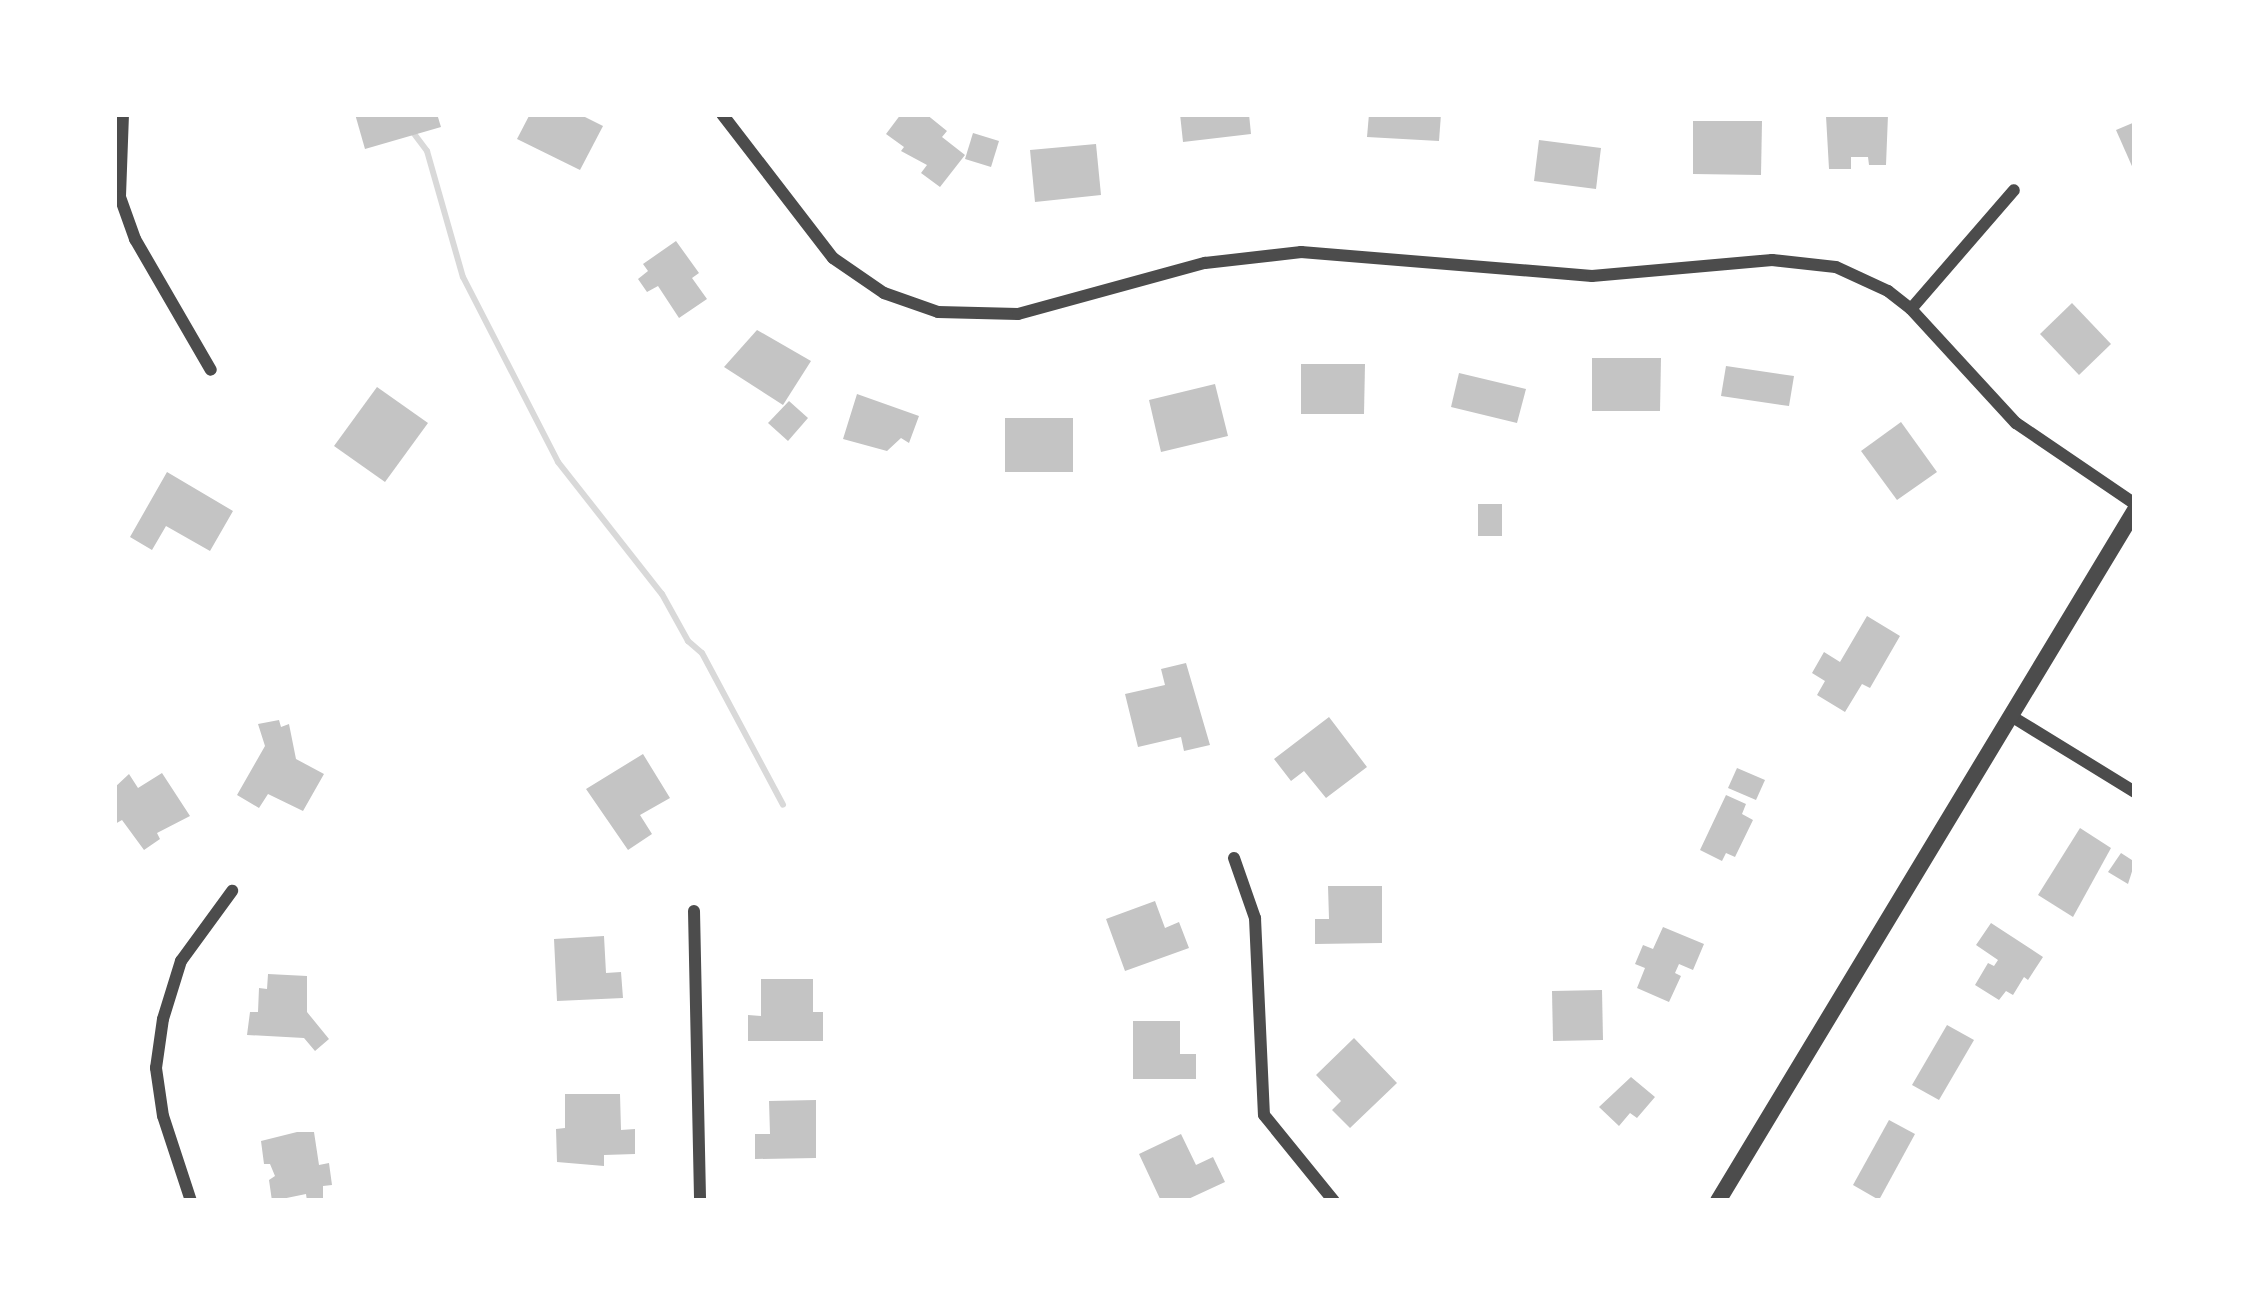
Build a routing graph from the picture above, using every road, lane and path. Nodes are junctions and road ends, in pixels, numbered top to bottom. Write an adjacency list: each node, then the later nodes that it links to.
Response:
1 (123, 114): 5 (street)
2 (722, 114): 4 (street)
3 (2014, 190): 4 (street)
4 (1912, 309): 6 (street)
5 (211, 370)
6 (2135, 507): 7 (street)
7 (2012, 716): 8 (street); 15 (street)
8 (2135, 792)
9 (1234, 858): 14 (street)
10 (232, 891): 12 (street)
11 (694, 911): 13 (street)
12 (191, 1201)
13 (700, 1201)
14 (1334, 1201)
15 (1718, 1201)

